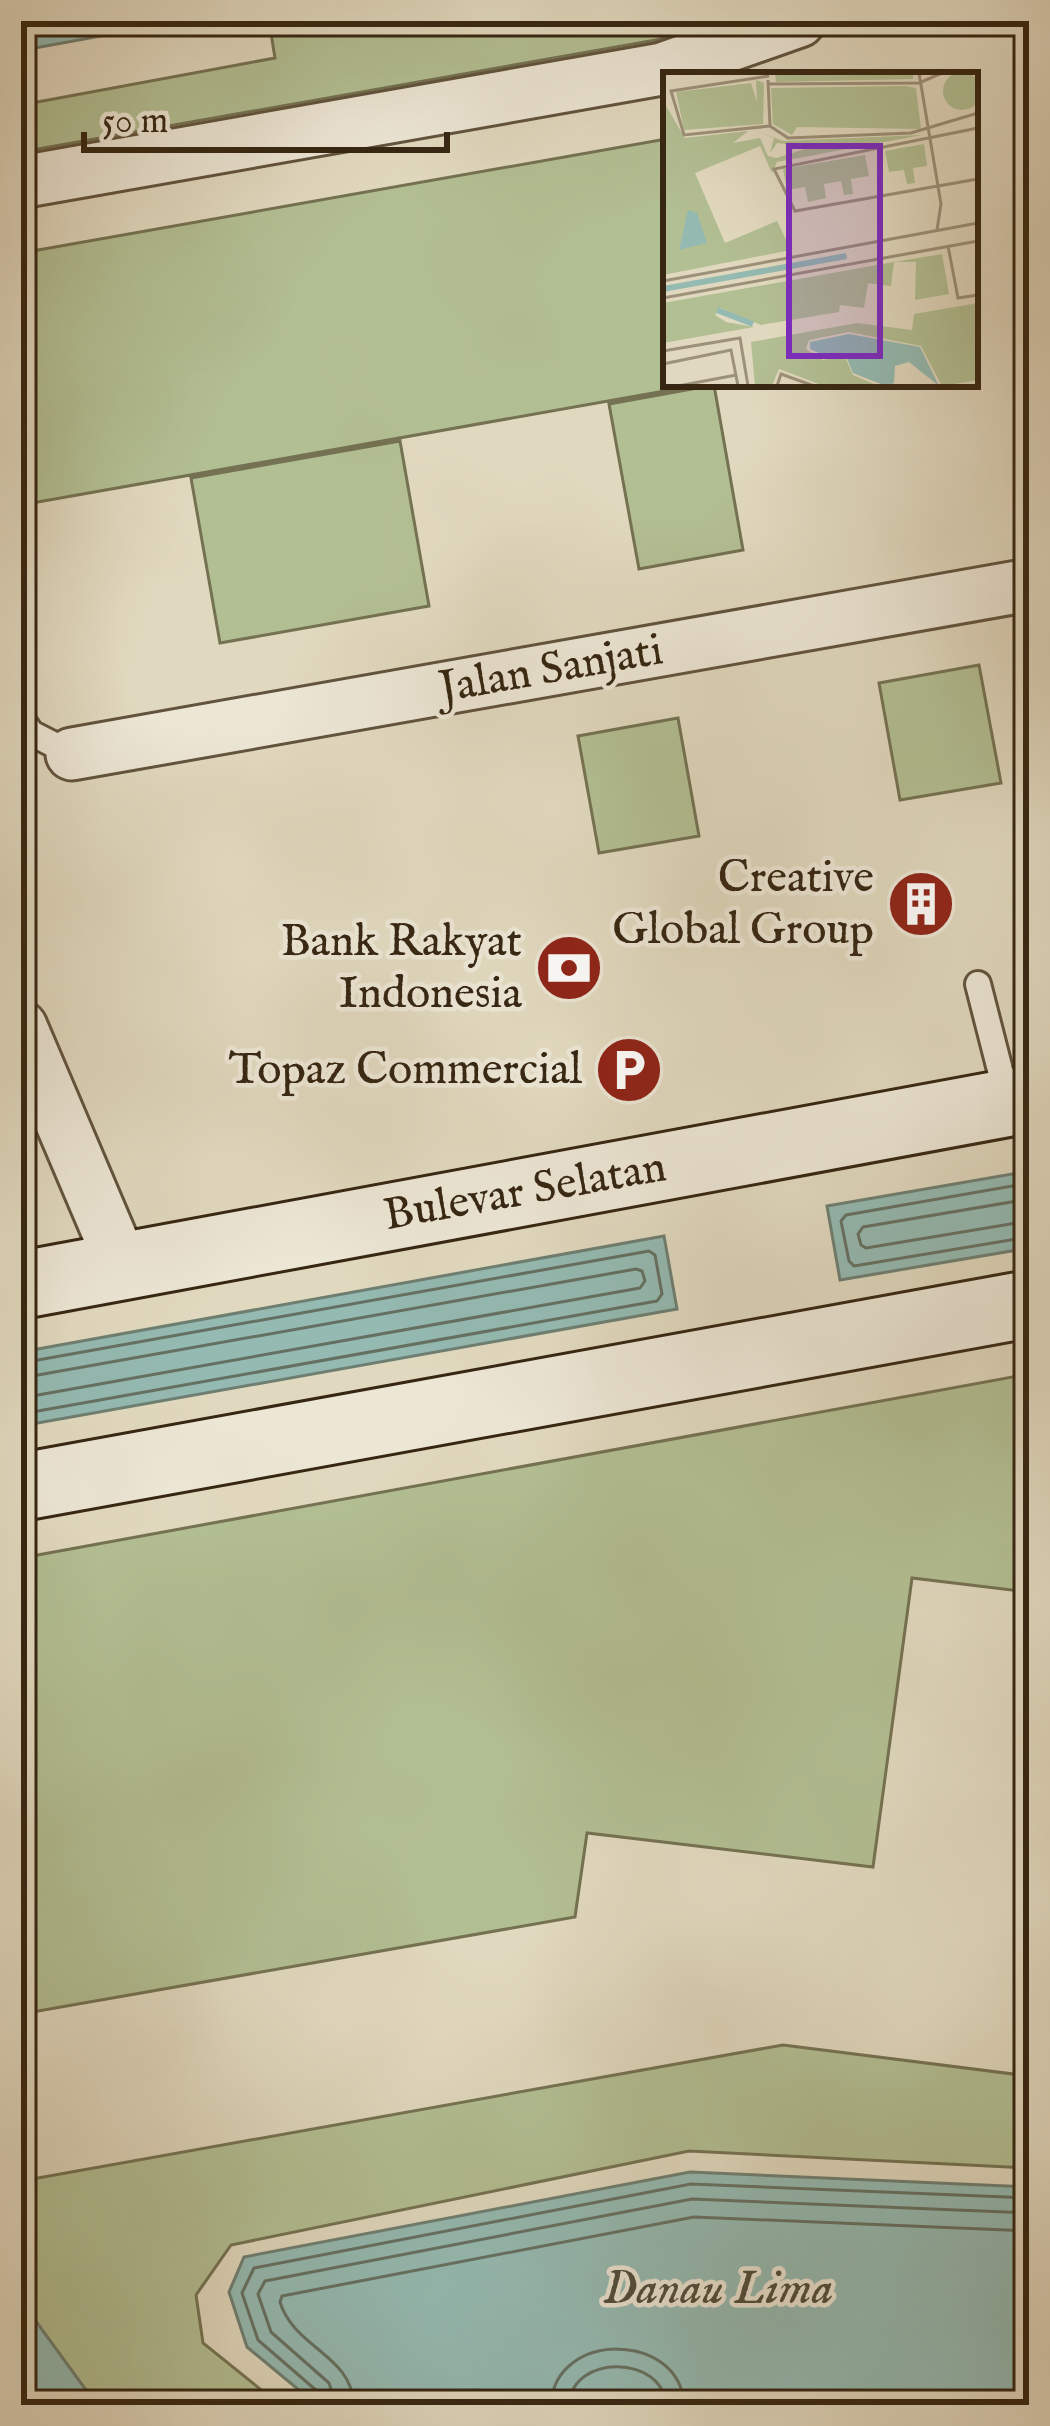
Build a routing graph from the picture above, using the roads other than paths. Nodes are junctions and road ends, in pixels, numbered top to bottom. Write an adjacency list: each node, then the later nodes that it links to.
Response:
1 (799, 21): 2 (street)
2 (21, 182)
3 (1029, 585): 5 (street, Jalan Sanjati)
4 (21, 718): 5 (lane)
5 (72, 754)
6 (978, 984): 8 (lane)
7 (21, 1027): 9 (street)
8 (1016, 1102): 9 (main road, Bulevar Selatan)
9 (123, 1267): 10 (main road, Bulevar Selatan)
10 (21, 1285)
11 (1029, 1304): 12 (main road)
12 (21, 1487)

